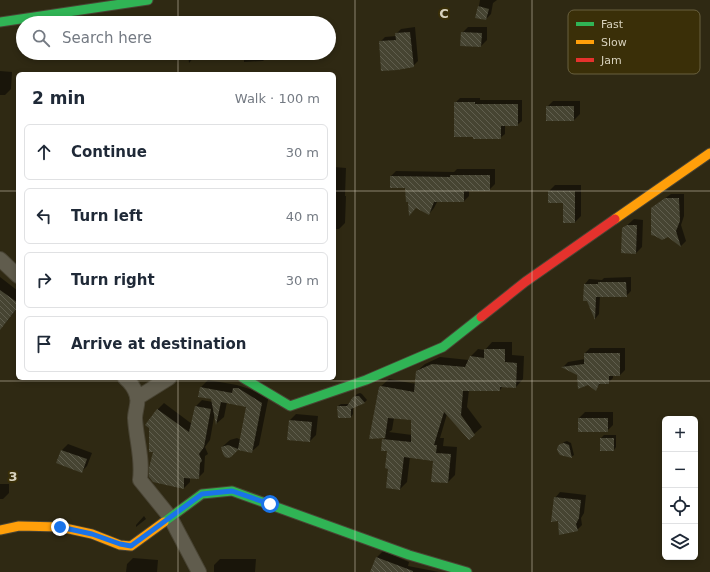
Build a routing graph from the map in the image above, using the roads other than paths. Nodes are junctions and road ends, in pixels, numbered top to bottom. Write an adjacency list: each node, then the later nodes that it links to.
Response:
1 (148, 0): 2 (street)
2 (40, 16)
3 (16, 20): 4 (street)
4 (0, 22)
5 (710, 153): 10 (street)
6 (0, 259): 7 (street)
7 (16, 274)
8 (127, 380): 11 (street)
9 (166, 380): 11 (street)
10 (246, 380)
11 (137, 398): 12 (street)
12 (170, 517): 13 (street); 14 (street); 15 (street)
13 (0, 530)
14 (199, 572)
15 (466, 572)

